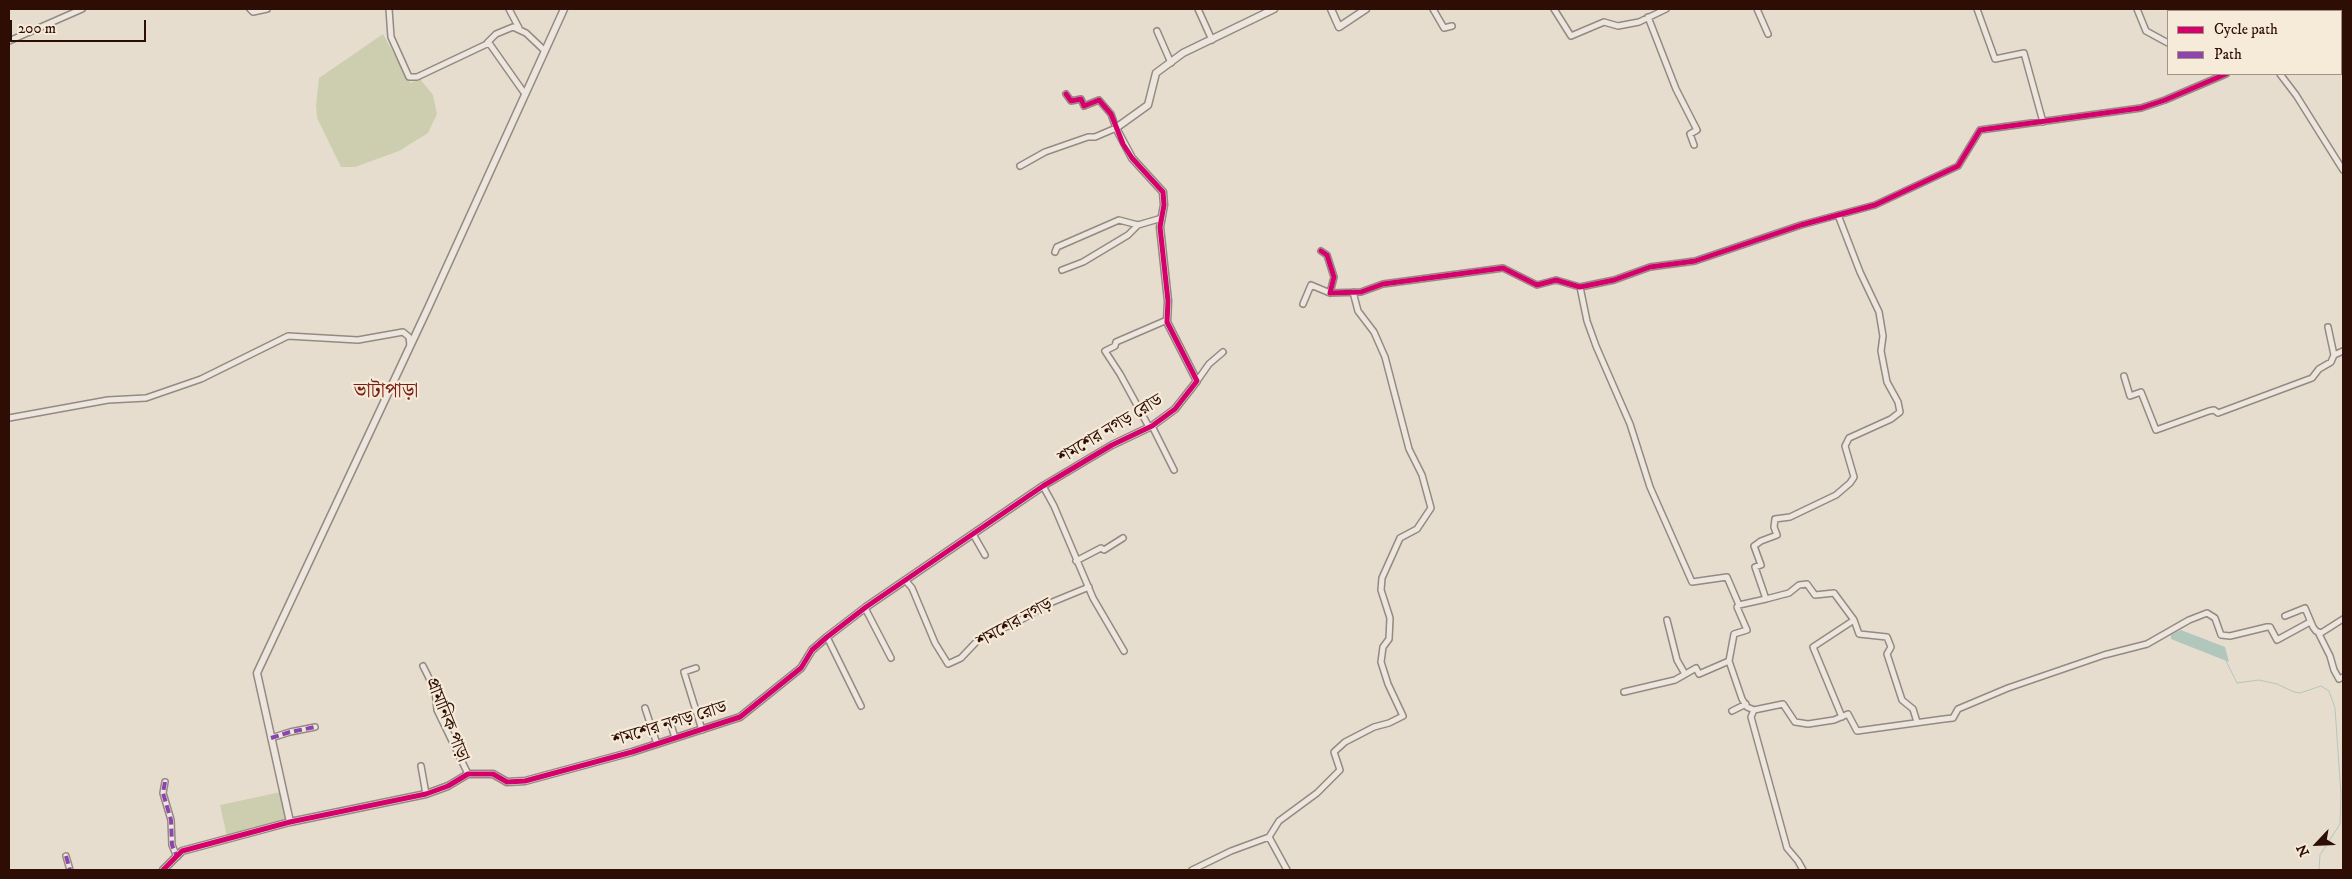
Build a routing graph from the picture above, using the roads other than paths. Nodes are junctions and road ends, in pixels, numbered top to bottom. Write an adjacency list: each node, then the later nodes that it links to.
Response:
1 (82, 9): 23 (street)
2 (250, 9): 3 (street)
3 (267, 9)
4 (389, 9): 25 (street)
5 (510, 9): 19 (street)
6 (564, 9): 26 (street)
7 (1198, 9): 22 (street)
8 (1274, 9): 22 (street)
9 (1331, 9): 10 (street)
10 (1366, 9)
11 (1433, 9): 18 (street)
12 (1554, 9): 17 (street)
13 (1666, 9): 17 (street)
14 (1757, 9): 21 (street)
15 (1977, 9): 32 (street)
16 (2136, 9): 24 (street)
17 (1648, 17): 34 (street)
18 (1452, 26)
19 (520, 28): 25 (street); 26 (street)
20 (1157, 31): 27 (street)
21 (1768, 34)
22 (1212, 40): 27 (street)
23 (9, 41)
24 (2167, 42)
25 (487, 44): 30 (street)
26 (545, 51): 30 (street)
27 (1170, 63): 33 (street)
28 (2222, 75): 32 (street)
29 (2281, 75): 36 (street)
30 (525, 94): 49 (street)
31 (1066, 94): 33 (street)
32 (2043, 122): 37 (street)
33 (1116, 128): 35 (street); 38 (street)
34 (1694, 146)
35 (1020, 166)
36 (2343, 170)
37 (1838, 215): 43 (street); 65 (street)
38 (1162, 218): 39 (street); 47 (street)
39 (1138, 225): 41 (street); 42 (street)
40 (1321, 251): 45 (street)
41 (1055, 252)
42 (1062, 270)
43 (1580, 287): 44 (street); 66 (street)
44 (1353, 292): 45 (street); 101 (street)
45 (1330, 293): 46 (street)
46 (1303, 304)
47 (1167, 320): 54 (street); 56 (street)
48 (2328, 327): 52 (street)
49 (410, 346): 55 (street); 93 (street)
50 (2343, 351): 52 (street)
51 (1223, 352): 54 (street)
52 (2334, 355): 53 (street)
53 (2124, 376)
54 (1197, 382): 56 (street, শমশের নগড় রোড)
55 (9, 418)
56 (1150, 426): 57 (street); 58 (street, শমশের নগড় রোড)
57 (1174, 470)
58 (1043, 486): 59 (street, শমশের নগড় রোড); 62 (street)
59 (973, 534): 61 (street); 63 (street, শমশের নগড় রোড)
60 (1123, 538): 62 (street)
61 (985, 555)
62 (1076, 561): 64 (street)
63 (906, 581): 64 (street, শমশের নগড়); 67 (street, শমশের নগড় রোড)
64 (1089, 587): 75 (street)
65 (1766, 599): 66 (street); 71 (street)
66 (1739, 605): 77 (street)
67 (865, 608): 74 (street, শমশের নগড় রোড); 76 (street)
68 (2285, 616): 72 (street)
69 (2343, 619): 73 (street)
70 (1667, 620): 80 (street)
71 (1854, 620): 88 (street); 90 (street)
72 (2310, 622): 73 (street); 90 (street)
73 (2318, 632): 81 (street)
74 (826, 637): 84 (street); 92 (street, শমশের নগড় রোড)
75 (1124, 651)
76 (891, 658)
77 (1729, 660): 80 (street); 83 (street)
78 (423, 666): 97 (street, প্রামানিক পাড়া)
79 (696, 668): 92 (street)
80 (1685, 674): 82 (street)
81 (2343, 677)
82 (1624, 692)
83 (1746, 704): 86 (street); 87 (street)
84 (861, 706)
85 (645, 708): 95 (street)
86 (1754, 710): 88 (street); 108 (street)
87 (1732, 711)
88 (1842, 716): 90 (street)
89 (670, 721): 94 (street)
90 (1918, 722)
91 (315, 727): 93 (street)
92 (702, 730): 94 (street, শমশের নগড় রোড)
93 (269, 737): 100 (street)
94 (675, 738): 95 (street, শমশের নগড় রোড)
95 (656, 744): 97 (street, শমশের নগড় রোড)
96 (421, 766): 99 (street)
97 (468, 774): 99 (street)
98 (165, 782): 103 (street)
99 (426, 794): 100 (street)
100 (290, 822): 103 (street)
101 (1269, 837): 106 (street); 107 (street)
102 (66, 856): 104 (street)
103 (177, 857): 105 (street)
104 (70, 870)
105 (163, 870)
106 (1192, 870)
107 (1287, 870)
108 (1803, 870)

